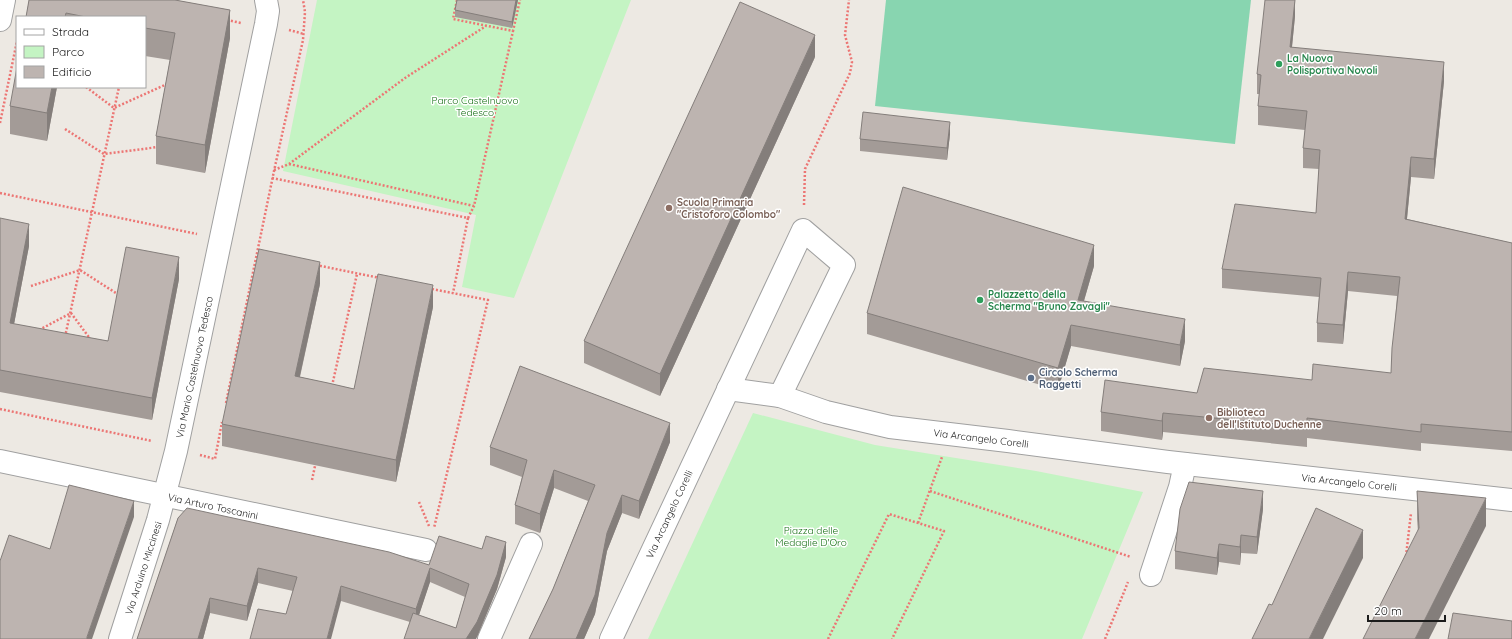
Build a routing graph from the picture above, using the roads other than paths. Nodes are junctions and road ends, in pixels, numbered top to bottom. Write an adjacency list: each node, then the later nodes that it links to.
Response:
1 (4, 0): 3 (street)
2 (266, 0): 8 (street, Via Mario Castelnuovo Tedesco)
3 (0, 20)
4 (728, 389): 5 (street, Via Arcangelo Corelli); 5 (street, Via Arcangelo Corelli); 15 (street, Via Arcangelo Corelli)
5 (780, 396): 7 (street, Via Arcangelo Corelli)
6 (0, 461): 8 (street, Via Arturo Toscanini)
7 (1185, 464): 9 (street, Via Arcangelo Corelli); 12 (street)
8 (165, 496): 11 (street, Via Arturo Toscanini); 13 (street, Via Arduino Miccinesi)
9 (1512, 500)
10 (531, 544): 14 (street)
11 (426, 550)
12 (1144, 567)
13 (120, 639)
14 (489, 639)
15 (611, 639)

